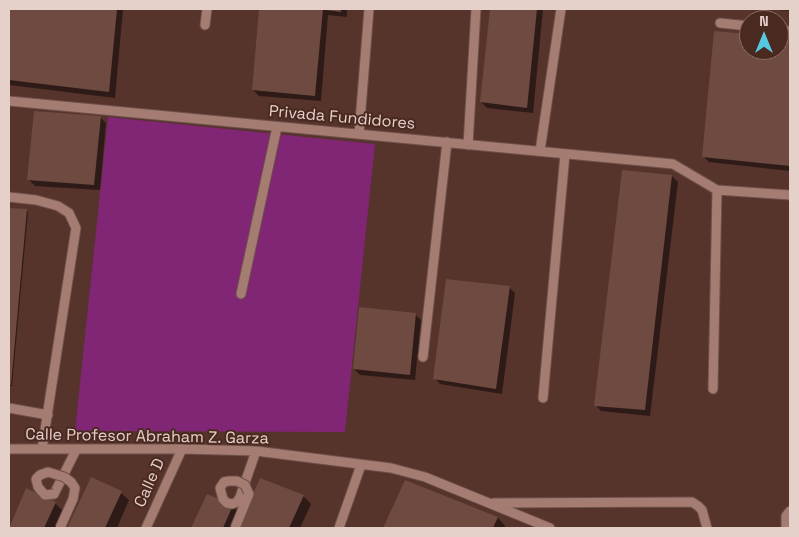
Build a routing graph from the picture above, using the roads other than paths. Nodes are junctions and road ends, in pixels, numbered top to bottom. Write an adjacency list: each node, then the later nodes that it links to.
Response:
1 (207, 9): 6 (lane)
2 (369, 9): 10 (lane)
3 (476, 9): 12 (lane)
4 (561, 9): 13 (lane)
5 (720, 24): 7 (lane)
6 (205, 25)
7 (739, 25)
8 (9, 101): 9 (lane, Privada Fundidores)
9 (277, 126): 10 (lane, Privada Fundidores); 18 (lane)
10 (359, 134): 11 (lane, Privada Fundidores)
11 (447, 142): 12 (lane, Privada Fundidores); 19 (lane)
12 (468, 145): 13 (lane, Privada Fundidores)
13 (540, 151): 14 (lane, Privada Fundidores)
14 (565, 154): 15 (lane, Privada Fundidores); 21 (lane)
15 (717, 190): 16 (lane); 20 (lane)
16 (790, 195)
17 (9, 197): 23 (lane)
18 (241, 294)
19 (423, 357)
20 (713, 389)
21 (543, 398)
22 (9, 408): 23 (lane)
23 (48, 415): 25 (lane)
24 (9, 449): 25 (lane, Calle Profesor Abraham Z. Garza)
25 (42, 449): 27 (lane, Calle Profesor Abraham Z. Garza)
26 (182, 449): 27 (lane, Calle Profesor Abraham Z. Garza); 28 (lane, Calle Profesor Abraham Z. Garza); 34 (lane, Calle D)
27 (76, 450): 33 (lane, bridge)
28 (256, 451): 29 (lane, Calle Profesor Abraham Z. Garza); 35 (lane, bridge)
29 (361, 465): 30 (lane, Calle Profesor Abraham Z. Garza); 36 (lane)
30 (488, 503): 32 (lane, Calle Profesor Abraham Z. Garza); 38 (lane, Calle Profesor Abraham Z. Garza)
31 (790, 511): 39 (lane)
32 (535, 525): 37 (lane, Calle Profesor Abraham Z. Garza)
33 (60, 528)
34 (146, 528)
35 (235, 528)
36 (339, 528)
37 (550, 528)
38 (707, 528)
39 (786, 528)

